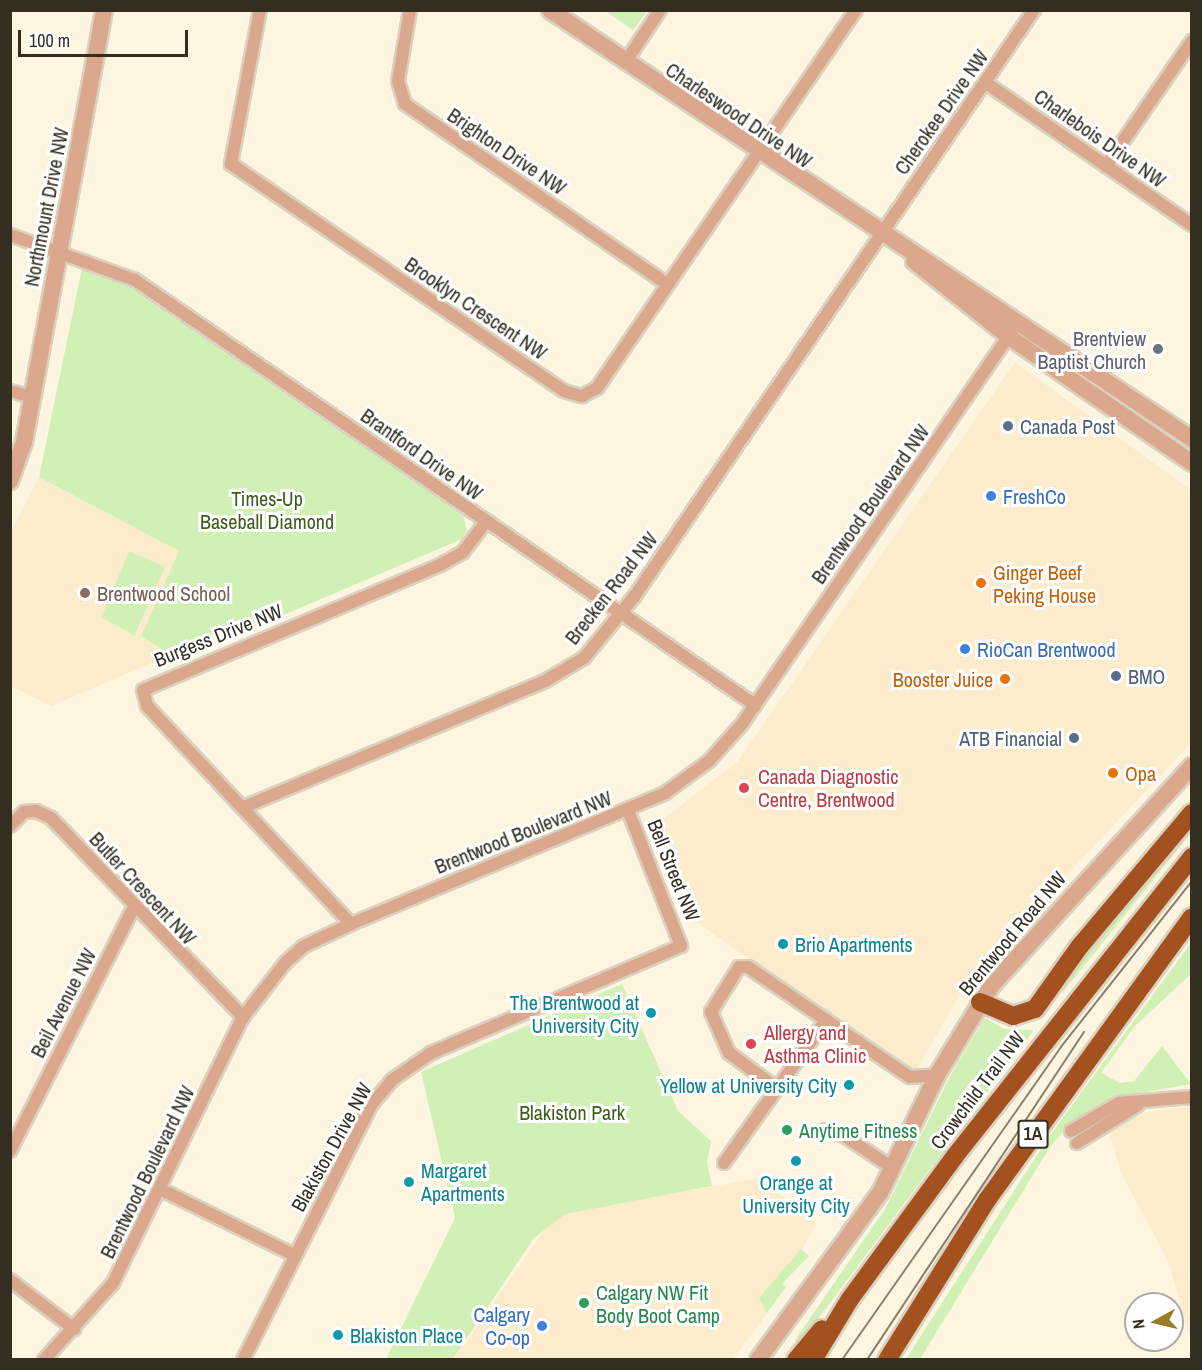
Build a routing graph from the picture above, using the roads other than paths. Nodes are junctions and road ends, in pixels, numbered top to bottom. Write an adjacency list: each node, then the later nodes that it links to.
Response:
1 (104, 10): 16 (street, Northmount Drive NW)
2 (260, 10): 18 (street, Brooklyn Crescent NW)
3 (410, 10): 18 (street, Brighton Drive NW)
4 (550, 10): 9 (street, Charleswood Drive NW)
5 (660, 10): 9 (street)
6 (856, 10): 11 (street, Brooklyn Crescent NW)
7 (1034, 10): 10 (street, Cherokee Drive NW)
8 (1191, 41): 12 (street)
9 (625, 63): 11 (street, Charleswood Drive NW)
10 (986, 83): 12 (street, Charlebois Drive NW); 15 (street, Cherokee Drive NW)
11 (758, 154): 15 (street, Charleswood Drive NW); 18 (street, Brooklyn Crescent NW)
12 (1106, 166): 13 (street, Charlebois Drive NW)
13 (1191, 225)
14 (10, 236): 16 (street, Brantford Drive NW)
15 (881, 236): 17 (street, Charleswood Drive NW); 27 (street, Brecken Road NW)
16 (59, 252): 22 (street, Northmount Drive NW); 26 (street, Brantford Drive NW)
17 (905, 252): 19 (street, Charleswood Drive NW); 20 (street, Charleswood Drive NW)
18 (668, 284)
19 (1019, 321): 20 (street, Brentwood Boulevard NW); 23 (street, Charleswood Drive NW)
20 (1008, 336): 24 (street, Charleswood Drive NW); 28 (street, Brentwood Boulevard NW)
21 (10, 391): 22 (street)
22 (32, 397): 25 (street, Northmount Drive NW)
23 (1191, 439)
24 (1191, 463)
25 (10, 481)
26 (486, 521): 27 (street, Brantford Drive NW); 30 (street, Burgess Drive NW)
27 (622, 612): 28 (street, Brantford Drive NW); 30 (street, Brecken Road NW)
28 (754, 705): 31 (street, Brentwood Boulevard NW)
29 (1191, 766): 39 (street, Brentwood Road NW)
30 (244, 807): 37 (street, Burgess Drive NW)
31 (628, 810): 37 (street, Brentwood Boulevard NW); 38 (street, Bell Street NW)
32 (1191, 813): 39 (highway)
33 (10, 826): 35 (street, Butler Crescent NW)
34 (1191, 857): 53 (highway, Crowchild Trail NW / 1A)
35 (135, 905): 40 (street, Butler Crescent NW); 47 (street, Beil Avenue NW)
36 (1191, 917): 60 (highway, 1A)
37 (351, 924): 40 (street, Brentwood Boulevard NW)
38 (681, 946): 51 (street, Blakiston Drive NW)
39 (980, 1002): 42 (street, Brentwood Road NW)
40 (243, 1017): 50 (street, Brentwood Boulevard NW)
41 (826, 1020): 42 (street); 43 (street); 43 (street)
42 (937, 1075): 49 (street, Brentwood Road NW)
43 (775, 1087): 48 (street)
44 (1191, 1097): 46 (street)
45 (825, 1130): 49 (street)
46 (1074, 1137)
47 (10, 1151)
48 (724, 1163)
49 (894, 1169): 57 (street, Brentwood Road NW)
50 (162, 1190): 51 (street); 54 (street, Brentwood Boulevard NW)
51 (294, 1255): 56 (street, Blakiston Drive NW)
52 (10, 1280): 54 (street)
53 (850, 1299): 58 (highway); 59 (highway, Crowchild Trail NW / 1A)
54 (74, 1329): 55 (street, Brentwood Boulevard NW)
55 (45, 1359)
56 (243, 1359)
57 (759, 1359)
58 (796, 1359)
59 (813, 1359)
60 (887, 1359)

